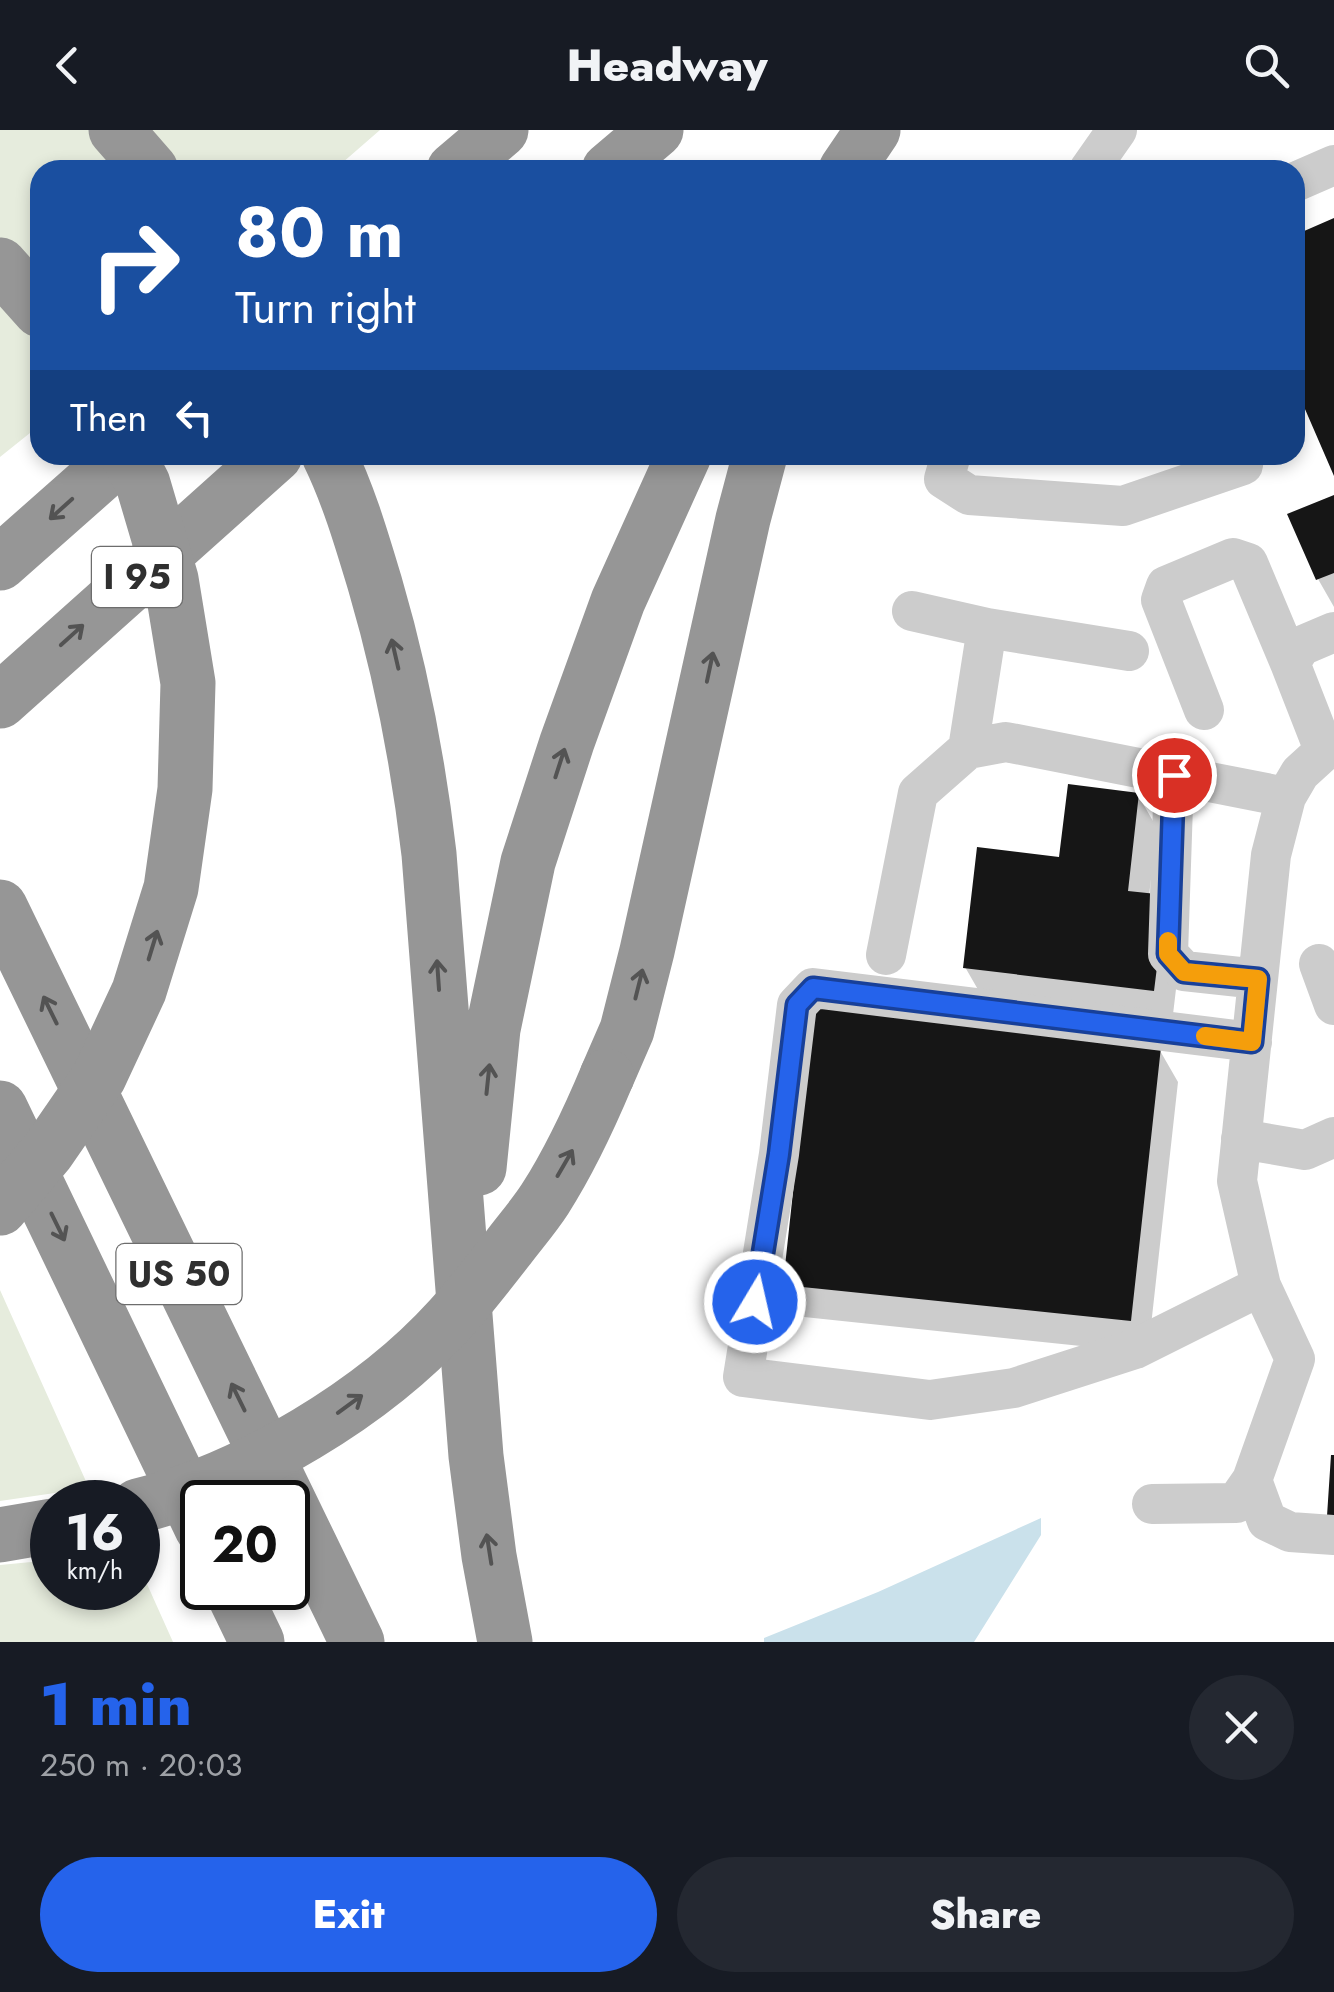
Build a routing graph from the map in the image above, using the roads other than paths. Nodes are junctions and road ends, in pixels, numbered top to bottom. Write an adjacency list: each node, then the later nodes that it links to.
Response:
1 (116, 130): 6 (highway)
2 (502, 130): 7 (highway)
3 (656, 130): 8 (highway)
4 (872, 130): 9 (highway)
5 (902, 130): 10 (highway)
6 (142, 160)
7 (466, 160)
8 (621, 160)
9 (852, 160)
10 (885, 160)
11 (1334, 165): 12 (street)
12 (1305, 178)
13 (0, 265): 14 (highway)
14 (30, 299)
15 (114, 465): 23 (highway, I 95, one-way to 23)
16 (131, 465): 44 (highway, one-way to 16, bridge)
17 (264, 465): 29 (highway, I 95, one-way to 17)
18 (333, 465): 46 (highway, one-way to 18)
19 (679, 465): 46 (highway, one-way to 19)
20 (757, 465): 49 (highway, one-way to 20, bridge)
21 (948, 465): 22 (street)
22 (1243, 465)
23 (0, 564)
24 (912, 610): 25 (street)
25 (987, 628): 27 (street); 32 (street)
26 (1334, 632): 28 (street)
27 (1129, 651)
28 (1290, 664): 30 (street); 31 (street)
29 (0, 701)
30 (1204, 710)
31 (1329, 746): 34 (street)
32 (968, 749): 33 (street); 36 (street)
33 (1174, 775): 34 (street); 38 (street)
34 (1286, 797): 38 (street)
35 (0, 907): 56 (highway, US 50, one-way to 35)
36 (886, 955)
37 (1319, 964): 39 (street)
38 (1258, 979): 40 (street)
39 (1334, 1005)
40 (1252, 1042): 43 (street); 45 (street)
41 (0, 1108): 48 (highway, US 50, one-way to 48)
42 (1334, 1137): 43 (street)
43 (1242, 1139): 45 (street)
44 (0, 1208)
45 (1261, 1286): 47 (street)
46 (476, 1456): 57 (highway, one-way to 46)
47 (1252, 1480): 50 (street); 53 (street)
48 (180, 1482)
49 (160, 1498)
50 (1152, 1504)
51 (30, 1530): 52 (highway)
52 (0, 1535)
53 (1334, 1535)
54 (242, 1610): 55 (highway)
55 (258, 1642)
56 (357, 1642)
57 (505, 1642)

